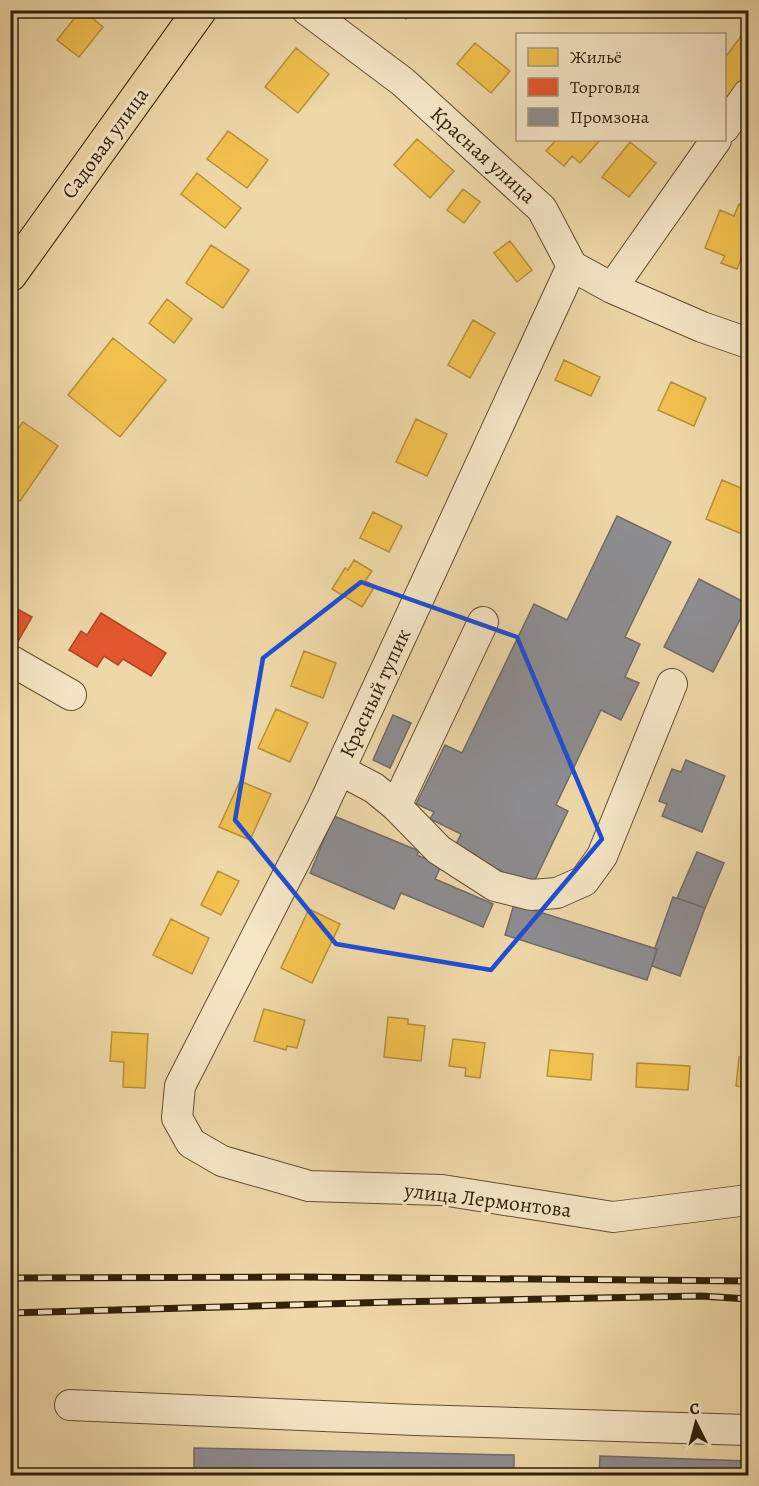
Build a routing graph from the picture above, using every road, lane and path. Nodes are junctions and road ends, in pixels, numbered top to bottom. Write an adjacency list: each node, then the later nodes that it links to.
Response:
1 (200, 10): 7 (main road, Садовая улица)
2 (307, 10): 6 (street, Красная улица)
3 (748, 93): 4 (street)
4 (726, 125)
5 (715, 141): 8 (street)
6 (572, 266): 8 (street); 14 (street, Красный тупик)
7 (10, 275)
8 (612, 288): 9 (street)
9 (748, 343)
10 (483, 622): 15 (street)
11 (10, 660): 13 (street)
12 (672, 684): 15 (street)
13 (71, 695)
14 (340, 770): 15 (street); 16 (street, Красный тупик)
15 (396, 806)
16 (177, 1118): 17 (street, улица Лермонтова)
17 (748, 1200)
18 (70, 1405): 19 (street)
19 (748, 1430)

